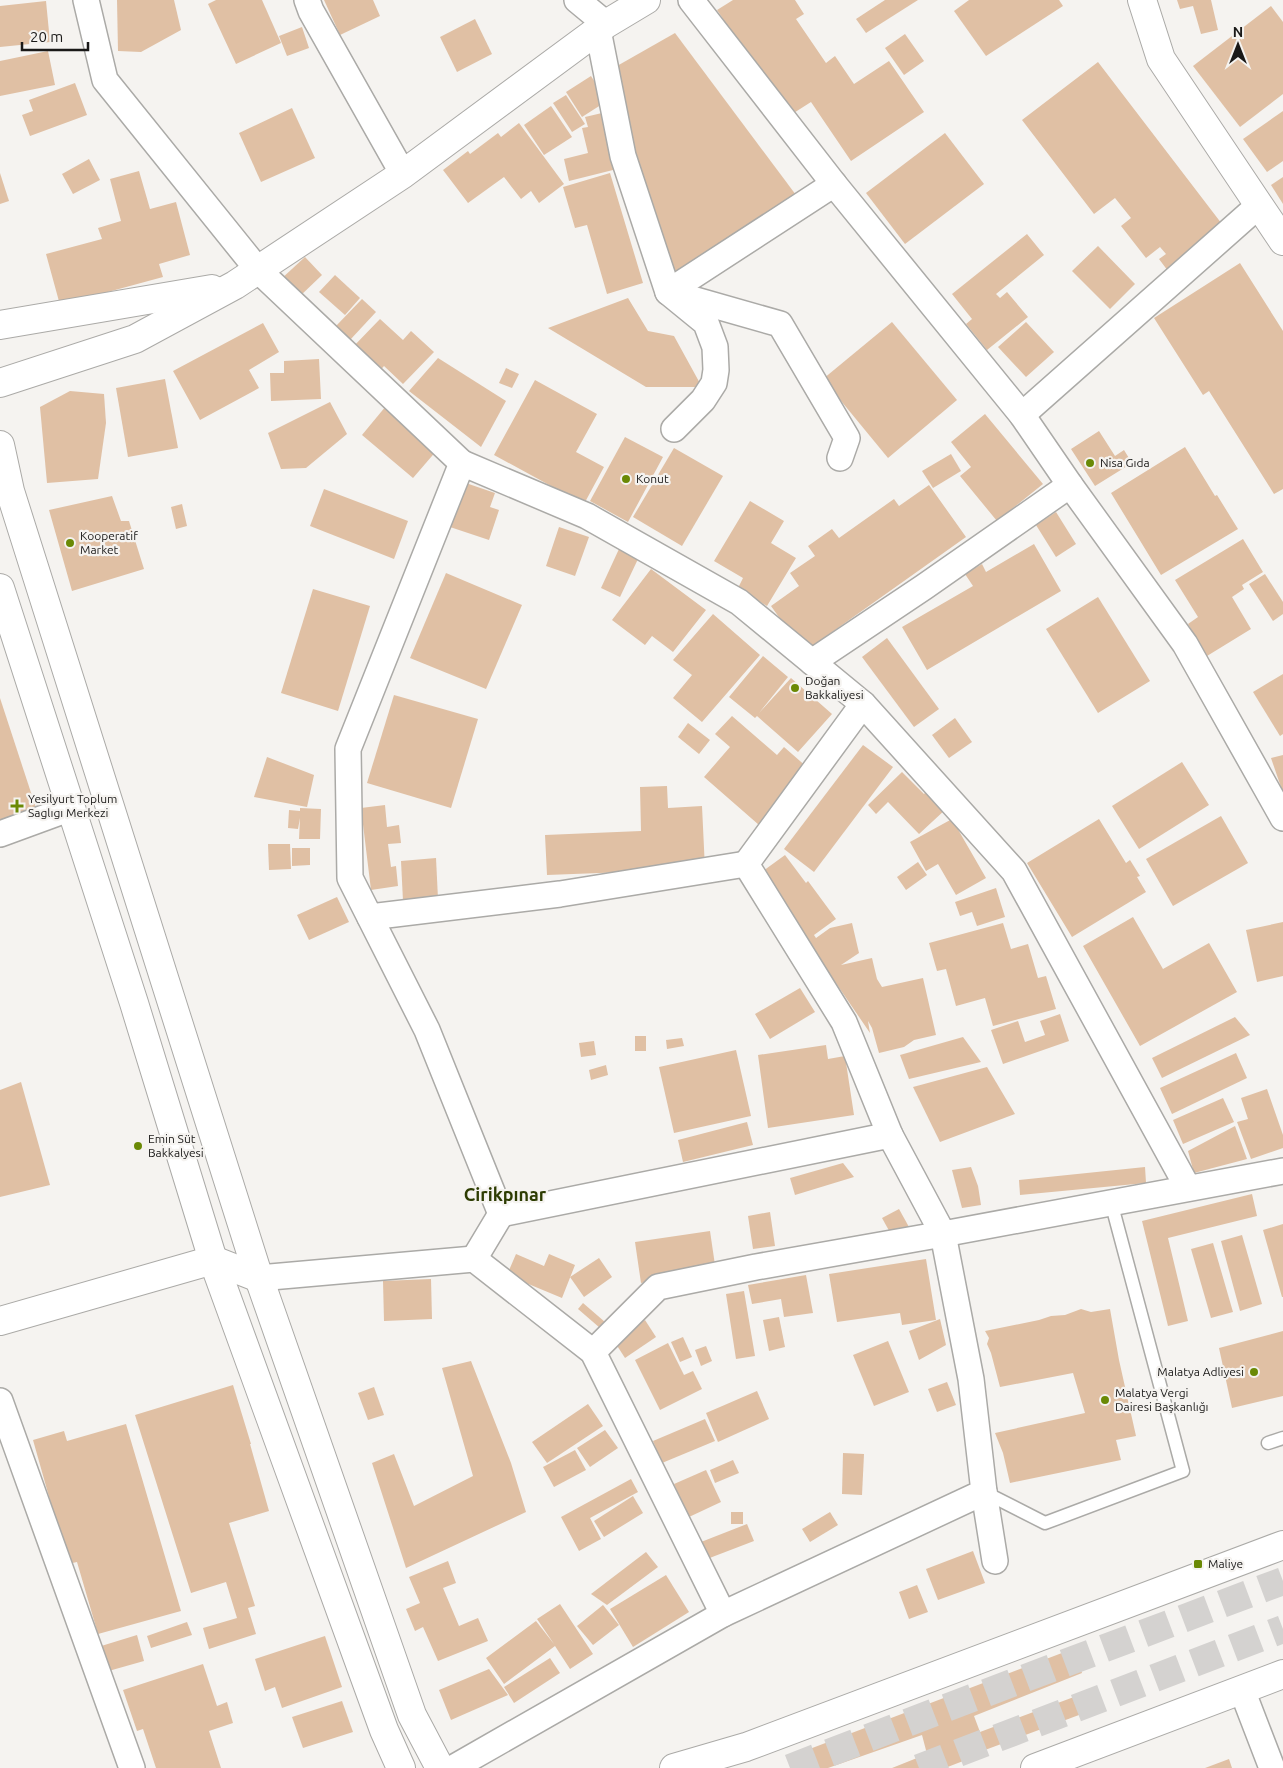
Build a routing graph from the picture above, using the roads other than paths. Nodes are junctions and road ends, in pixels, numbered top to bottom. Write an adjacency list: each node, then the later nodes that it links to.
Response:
1 (86, 0): 12 (street)
2 (307, 0): 8 (street)
3 (577, 0): 7 (street)
4 (646, 0): 7 (main road)
5 (691, 0): 9 (street)
6 (1142, 0): 10 (main road)
7 (602, 27): 8 (main road); 14 (street)
8 (403, 174): 12 (main road)
9 (834, 184): 14 (street); 17 (street)
10 (1258, 206): 11 (main road); 17 (street)
11 (1283, 241)
12 (258, 270): 13 (main road); 21 (street)
13 (235, 285): 15 (main road); 16 (main road)
14 (668, 292): 18 (street); 20 (street)
15 (0, 325)
16 (0, 383)
17 (1022, 415): 22 (street)
18 (674, 429)
19 (0, 446): 39 (main road)
20 (840, 458)
21 (462, 462): 24 (street); 30 (street)
22 (1070, 485): 24 (street); 27 (street)
23 (0, 588): 26 (main road)
24 (812, 662): 25 (street)
25 (863, 704): 29 (street); 33 (street)
26 (71, 808): 28 (street); 38 (main road)
27 (1283, 818)
28 (0, 834)
29 (746, 864): 30 (street); 31 (street)
30 (370, 917): 35 (street)
31 (890, 1135): 35 (street); 36 (street)
32 (1283, 1171): 33 (street)
33 (1188, 1188): 34 (street)
34 (1112, 1202): 36 (street); 45 (lane)
35 (501, 1214): 37 (street)
36 (943, 1234): 41 (street); 45 (street)
37 (474, 1259): 39 (street); 41 (street)
38 (213, 1260): 39 (main road); 40 (main road); 52 (main road)
39 (259, 1278): 53 (main road)
40 (0, 1321)
41 (592, 1352): 48 (street)
42 (0, 1401): 51 (street)
43 (1283, 1438): 44 (lane)
44 (1268, 1443)
45 (984, 1492): 47 (street); 48 (street)
46 (1283, 1545): 55 (main road)
47 (995, 1561)
48 (723, 1614): 54 (street)
49 (1283, 1674): 50 (main road)
50 (1242, 1690): 56 (main road); 57 (street)
51 (132, 1768)
52 (401, 1768)
53 (440, 1768)
54 (453, 1768)
55 (674, 1768)
56 (1035, 1768)
57 (1272, 1768)

